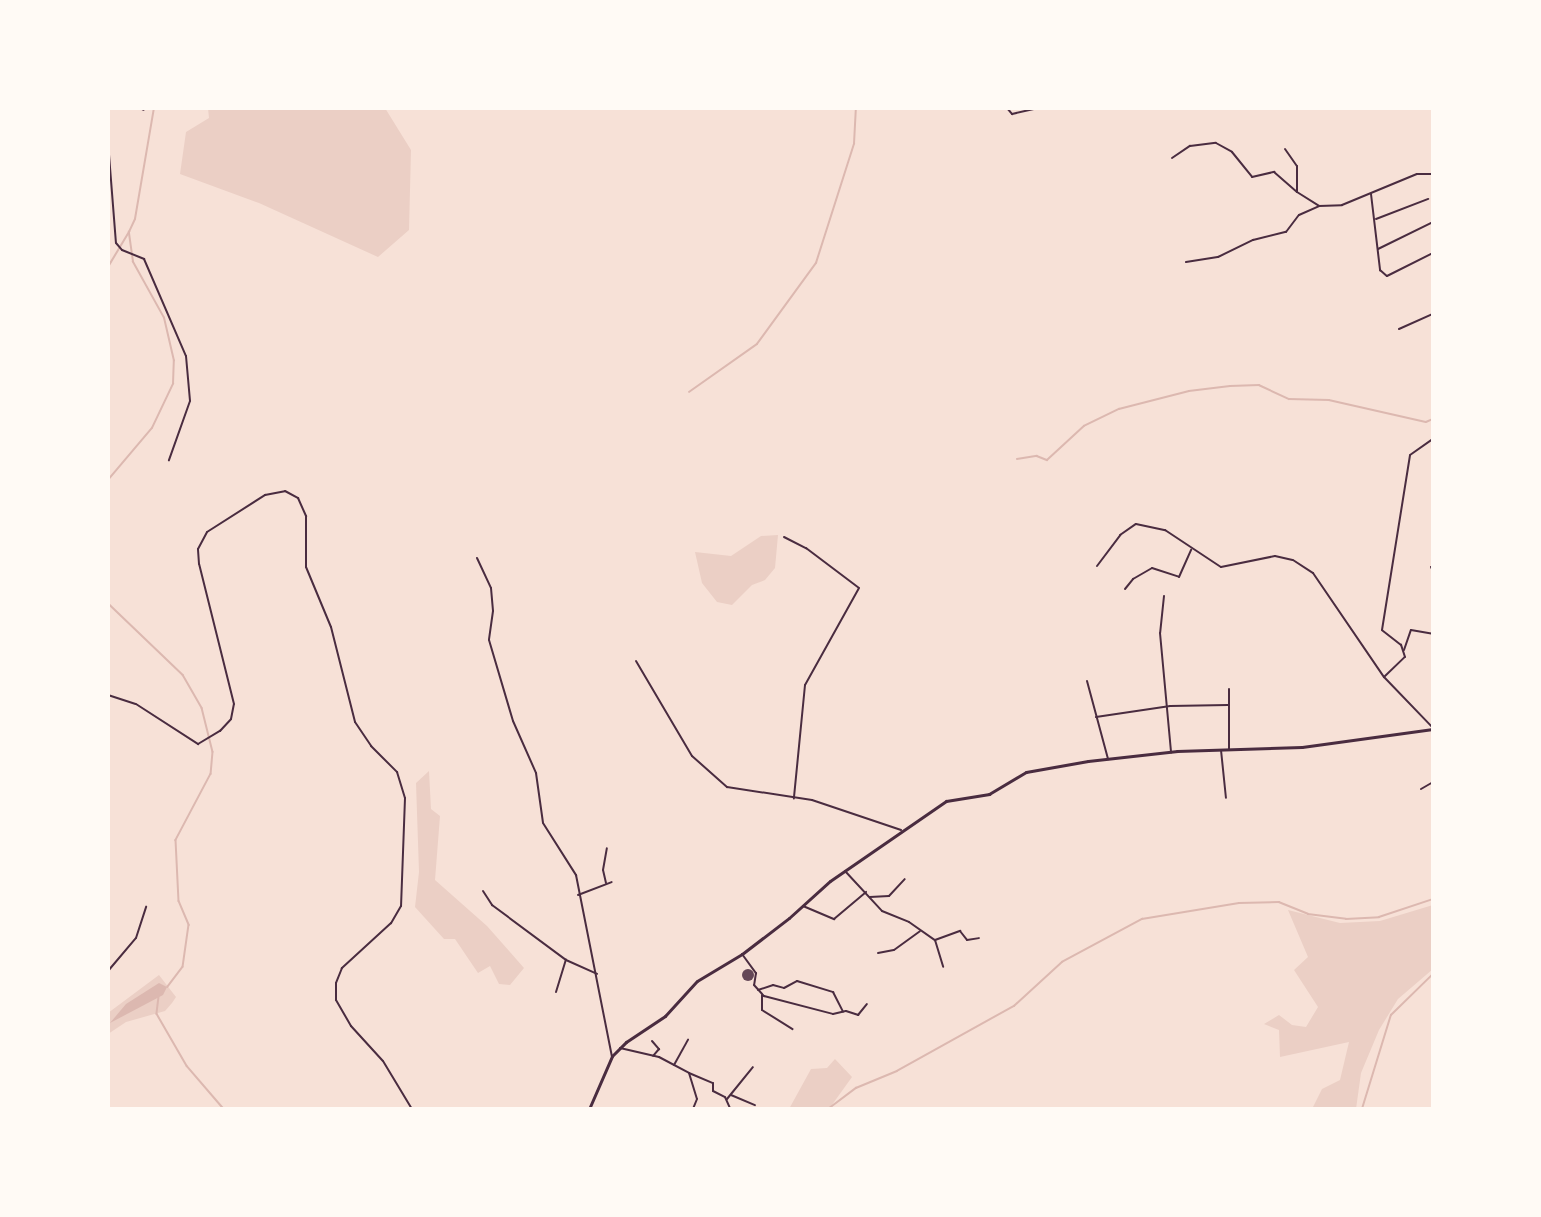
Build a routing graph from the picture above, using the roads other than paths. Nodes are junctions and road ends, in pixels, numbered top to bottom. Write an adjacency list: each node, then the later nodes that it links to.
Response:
1 (140, 108): 4 (street)
2 (1007, 108): 3 (street)
3 (1038, 108)
4 (144, 110)
5 (108, 142): 21 (street)
6 (1285, 149): 9 (street)
7 (1172, 158): 9 (street)
8 (1433, 174): 10 (street)
9 (1296, 192): 12 (street)
10 (1371, 194): 12 (street); 13 (street)
11 (1428, 199): 13 (street)
12 (1319, 206): 17 (street)
13 (1376, 219): 15 (street)
14 (1433, 222): 15 (street)
15 (1378, 249): 16 (street)
16 (1433, 253)
17 (1186, 262)
18 (1433, 314): 19 (street)
19 (1399, 329)
20 (1433, 439): 31 (street)
21 (169, 460)
22 (784, 537): 47 (street)
23 (1192, 549): 25 (street); 28 (street); 33 (street)
24 (477, 558): 57 (street)
25 (1097, 566)
26 (1431, 567): 27 (street)
27 (1433, 571)
28 (1125, 589)
29 (1164, 596): 38 (street)
30 (1433, 634): 31 (street)
31 (1404, 650): 33 (street)
32 (636, 661): 47 (street)
33 (1384, 677): 40 (street)
34 (1087, 681): 39 (street)
35 (1228, 689): 37 (street)
36 (108, 695): 88 (street)
37 (1228, 705): 38 (street); 41 (street)
38 (1168, 707): 39 (street); 43 (street)
39 (1096, 717): 44 (street)
40 (1433, 729): 41 (street)
41 (1229, 749): 42 (street)
42 (1221, 750): 43 (street); 48 (street)
43 (1171, 752): 44 (street)
44 (1108, 759): 49 (street)
45 (1433, 783): 46 (street)
46 (1421, 789)
47 (794, 798): 49 (street)
48 (1226, 798)
49 (901, 830): 51 (street)
50 (607, 848): 54 (street)
51 (845, 872): 56 (street); 59 (street)
52 (904, 879): 58 (street)
53 (612, 882): 54 (street)
54 (606, 883): 57 (street)
55 (483, 891): 66 (street)
56 (866, 892): 58 (street); 59 (street)
57 (578, 895): 69 (street)
58 (870, 897): 61 (street)
59 (803, 906): 64 (street)
60 (146, 907): 68 (street)
61 (921, 930): 63 (street); 65 (street)
62 (979, 938): 63 (street)
63 (935, 940): 67 (street)
64 (742, 954): 70 (street); 78 (street)
65 (878, 954)
66 (566, 960): 69 (street); 71 (street)
67 (944, 968)
68 (108, 971)
69 (597, 974): 79 (street)
70 (758, 990): 72 (street); 74 (street)
71 (556, 992)
72 (762, 994): 74 (street); 75 (street)
73 (867, 1004): 74 (street)
74 (843, 1012)
75 (793, 1029)
76 (688, 1040): 81 (street)
77 (652, 1041): 80 (street)
78 (620, 1048): 79 (street); 80 (street)
79 (612, 1056): 89 (street)
80 (653, 1056): 81 (street)
81 (674, 1065): 83 (street)
82 (753, 1067): 84 (street)
83 (689, 1073): 85 (street); 90 (street)
84 (730, 1095): 85 (street); 86 (street)
85 (727, 1099): 87 (street)
86 (754, 1105)
87 (730, 1108)
88 (412, 1109)
89 (589, 1109)
90 (693, 1109)

